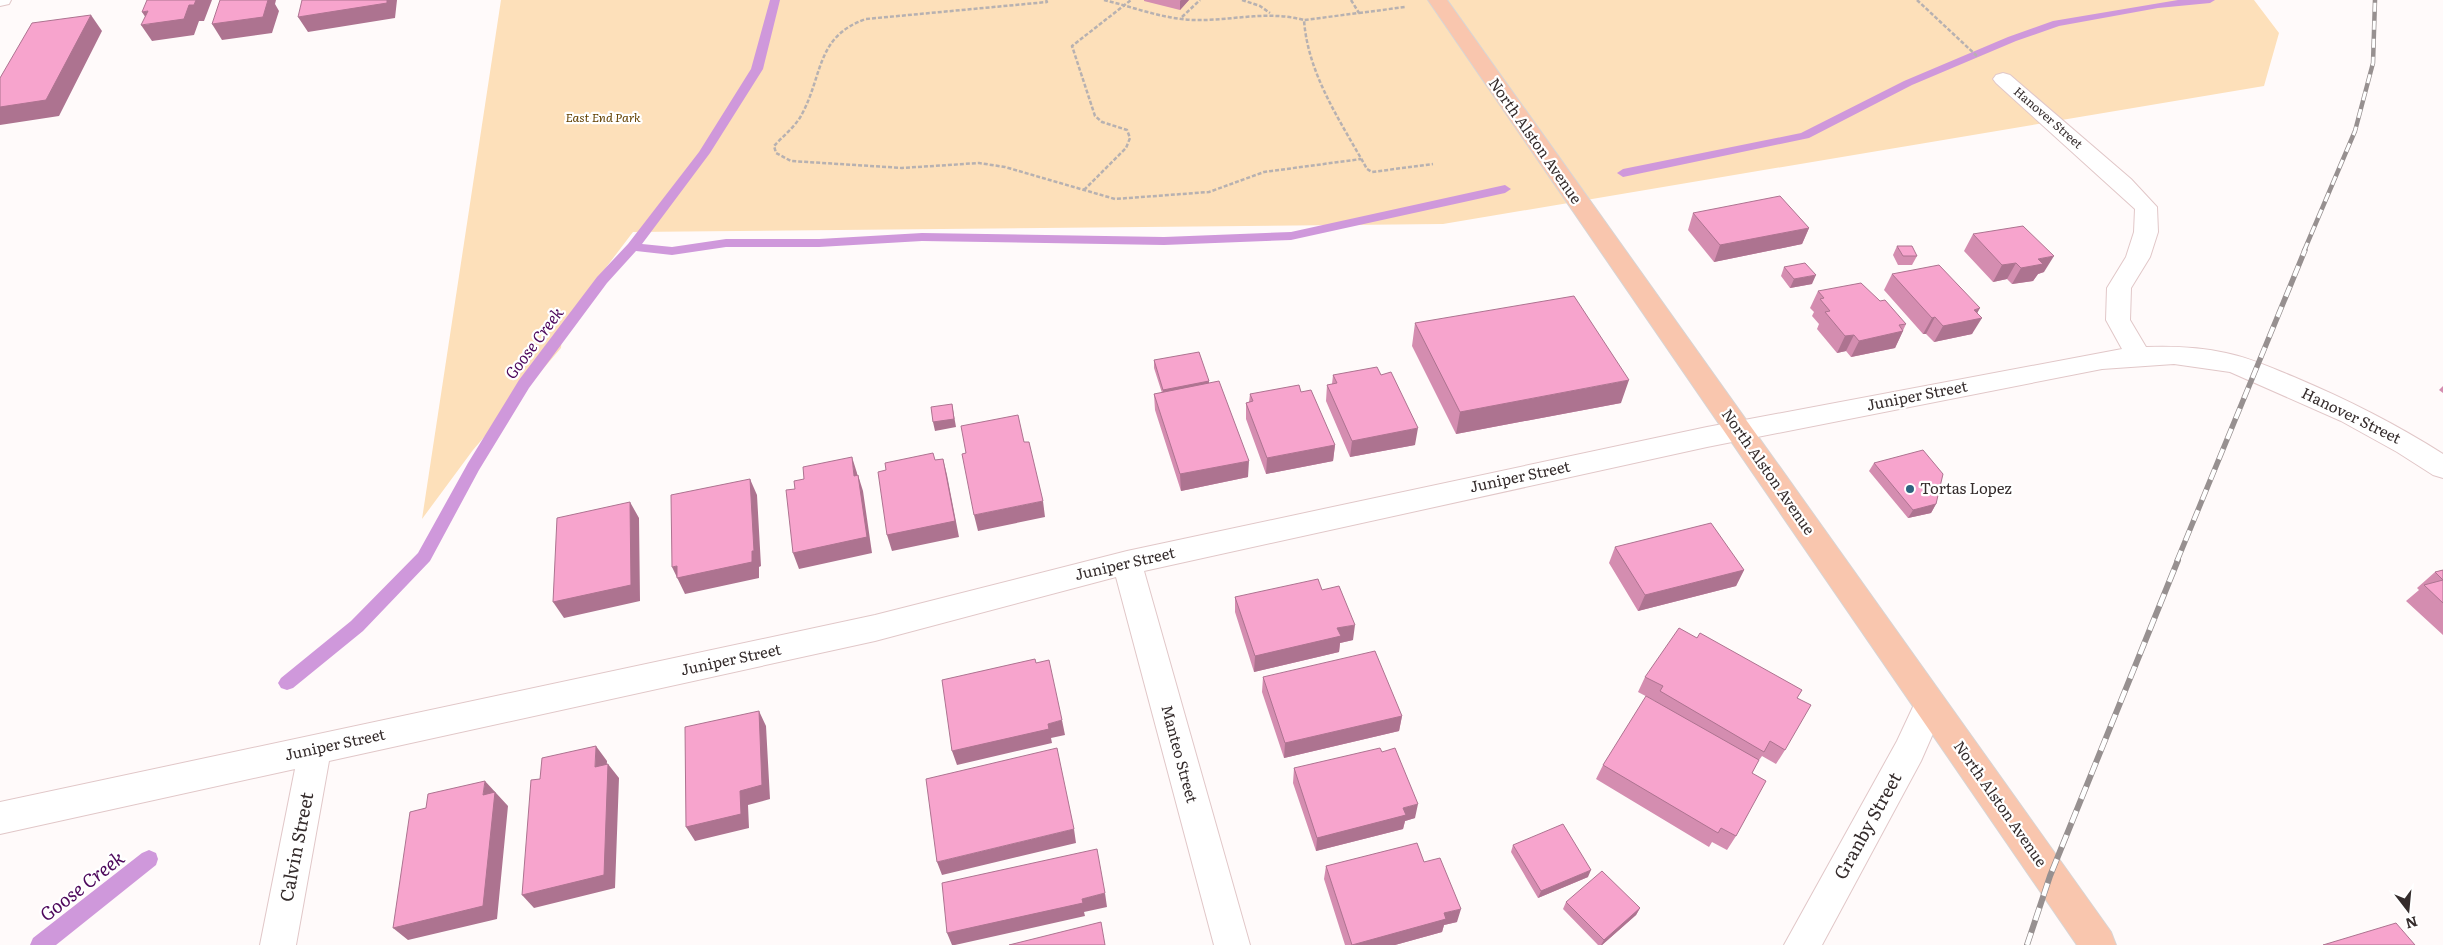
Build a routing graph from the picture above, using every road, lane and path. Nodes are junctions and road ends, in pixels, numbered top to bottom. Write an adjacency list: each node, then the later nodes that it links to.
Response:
1 (1046, 0): 19 (path)
2 (1104, 0): 9 (path)
3 (1131, 0): 9 (path)
4 (1200, 0): 13 (path)
5 (1242, 0): 12 (path)
6 (1352, 0): 11 (path)
7 (1437, 0): 22 (main road, North Alston Avenue)
8 (1917, 0): 15 (path)
9 (1126, 5): 13 (path); 19 (path)
10 (1405, 7): 11 (path)
11 (1359, 13): 14 (path)
12 (1270, 14): 13 (path); 14 (path)
13 (1181, 18)
14 (1304, 20): 17 (path)
15 (1959, 42)
16 (2003, 79): 20 (street, Hanover Street)
17 (1361, 159): 18 (path); 19 (path)
18 (1432, 164)
19 (1084, 190)
20 (2138, 355): 21 (street, Juniper Street); 22 (street, Juniper Street)
21 (2254, 371): 23 (street, Hanover Street)
22 (1738, 430): 24 (street, Juniper Street); 25 (main road, North Alston Avenue)
23 (2443, 468)
24 (1127, 563): 26 (street, Juniper Street); 29 (street, Manteo Street)
25 (1930, 704): 30 (street, Granby Street); 31 (main road, North Alston Avenue)
26 (315, 749): 27 (street, Juniper Street); 28 (street, Calvin Street)
27 (0, 818)
28 (278, 945)
29 (1232, 945)
30 (1802, 945)
31 (2098, 945)

